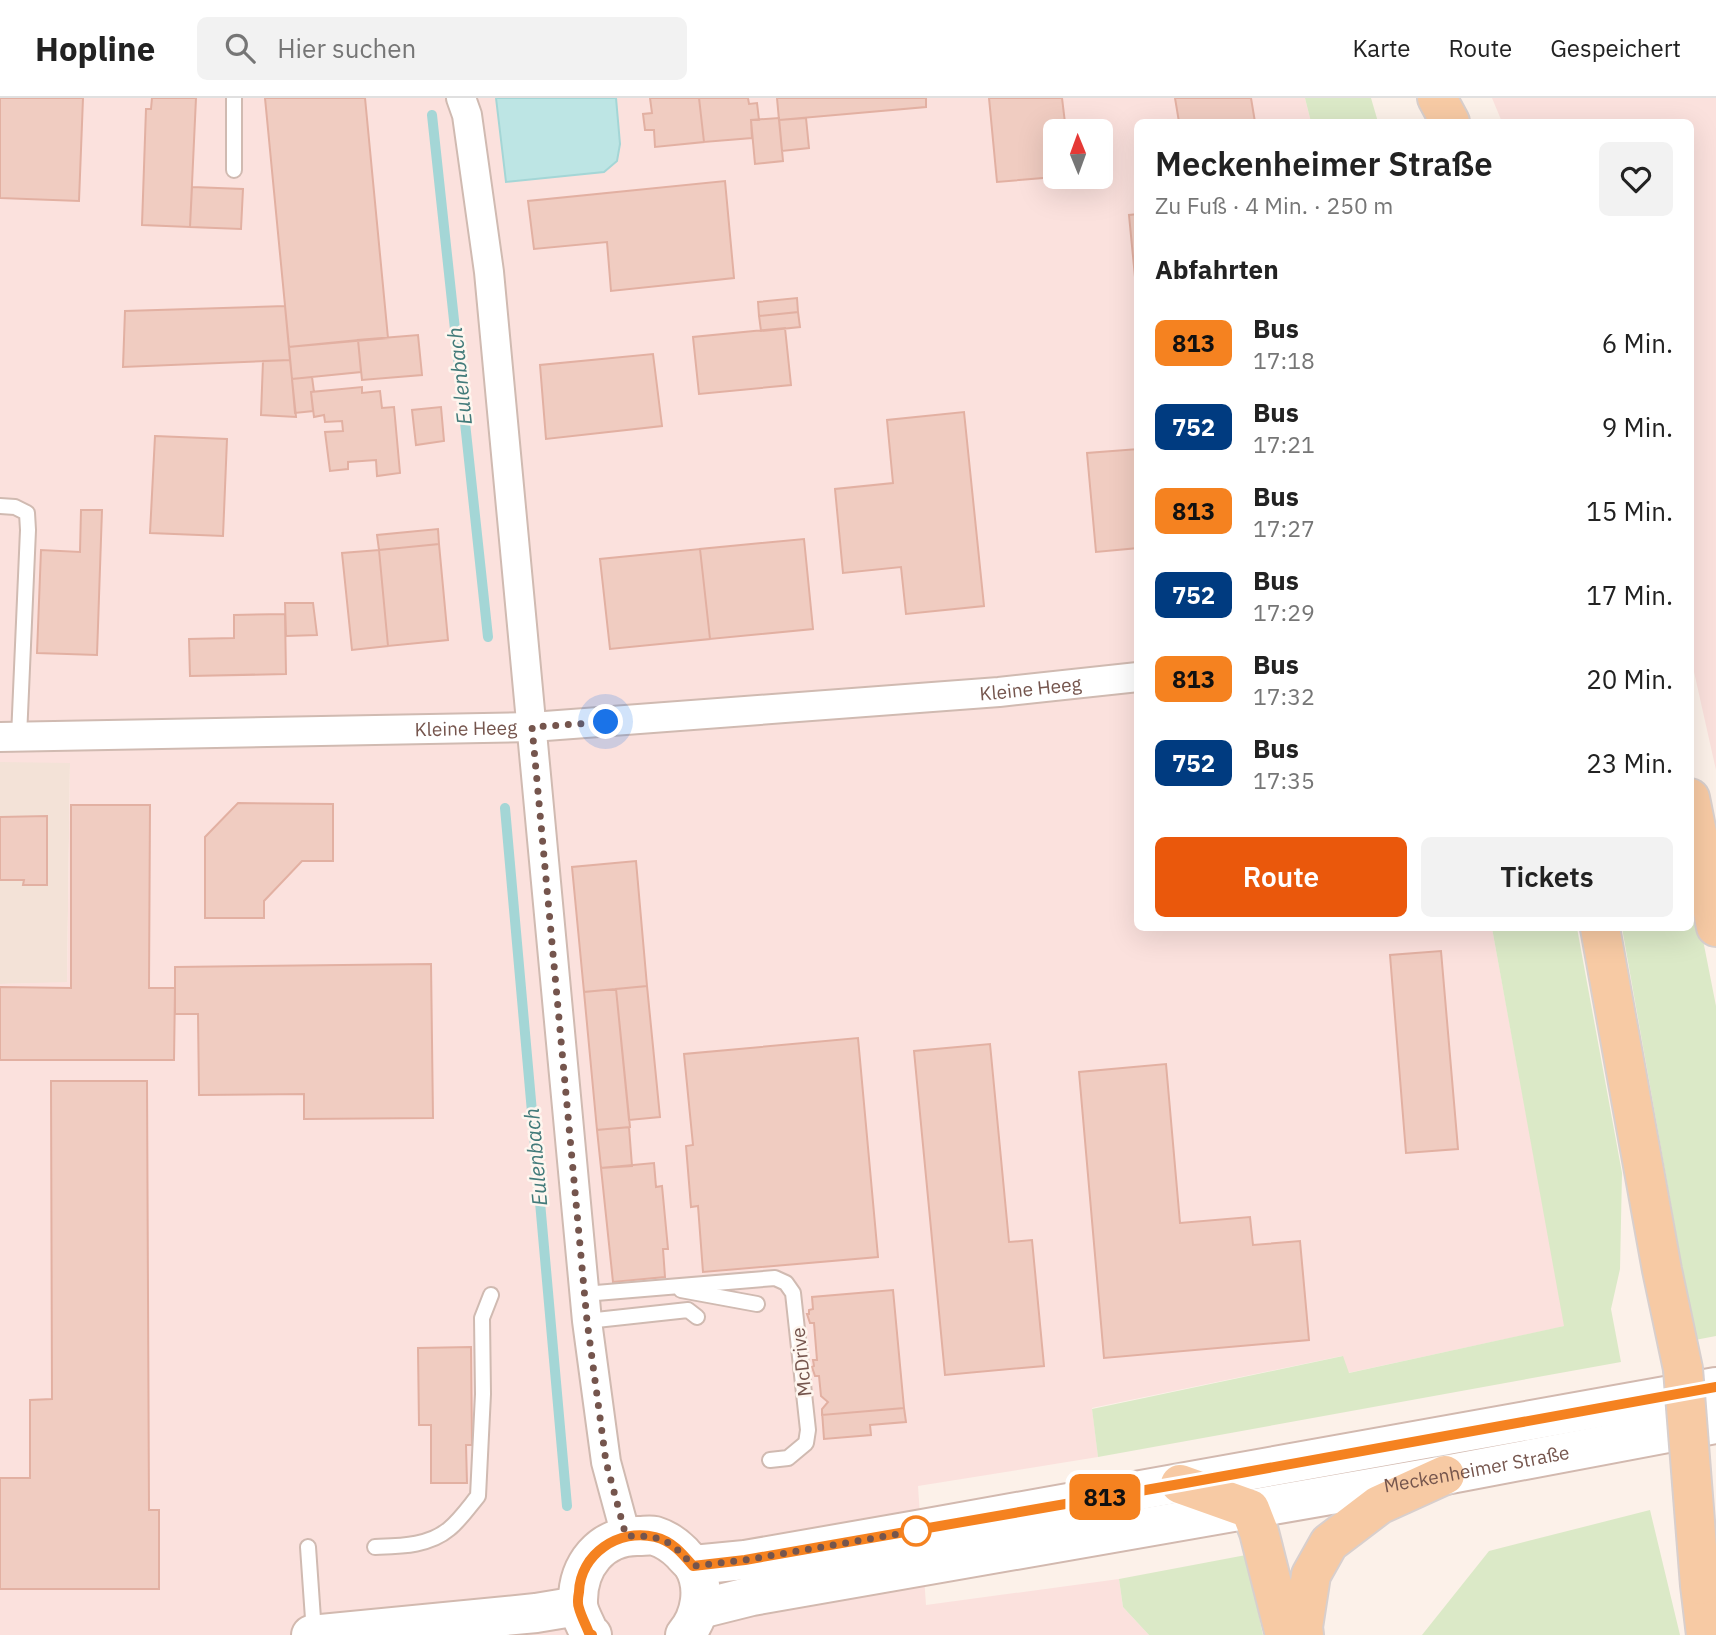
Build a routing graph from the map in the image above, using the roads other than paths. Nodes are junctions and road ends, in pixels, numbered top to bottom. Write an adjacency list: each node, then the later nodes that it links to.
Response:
1 (234, 98): 7 (lane)
2 (461, 98): 10 (street)
3 (1413, 98): 5 (main road)
4 (1437, 98): 6 (main road)
5 (1419, 119)
6 (1448, 119)
7 (234, 170)
8 (0, 506): 11 (lane)
9 (1134, 677): 10 (street, Kleine Heeg)
10 (532, 727): 11 (street, Kleine Heeg); 18 (street)
11 (9, 737)
12 (1694, 818): 13 (main road)
13 (1716, 928)
14 (1601, 931): 20 (main road)
15 (666, 1287): 17 (lane); 18 (lane); 23 (lane, McDrive)
16 (491, 1295): 30 (lane)
17 (757, 1304)
18 (585, 1307): 19 (lane); 28 (street)
19 (697, 1317)
20 (1683, 1369): 27 (main road, bridge); 37 (main road, bridge)
21 (1716, 1387): 25 (main road, Meckenheimer Straße)
22 (1716, 1424): 24 (main road, Meckenheimer Straße)
23 (769, 1460)
24 (1445, 1475): 26 (main road, Meckenheimer Straße); 36 (main road)
25 (1180, 1484): 26 (main road); 31 (main road, Meckenheimer Straße)
26 (1250, 1509): 33 (main road, Meckenheimer Straße); 35 (main road)
27 (1716, 1528)
28 (626, 1536): 31 (main road); 32 (main road)
29 (308, 1547): 34 (lane)
30 (375, 1547)
31 (693, 1566): 33 (main road, Meckenheimer Straße)
32 (585, 1620): 34 (main road)
33 (692, 1622)
34 (313, 1635)
35 (1285, 1635)
36 (1304, 1635)
37 (1706, 1635)

